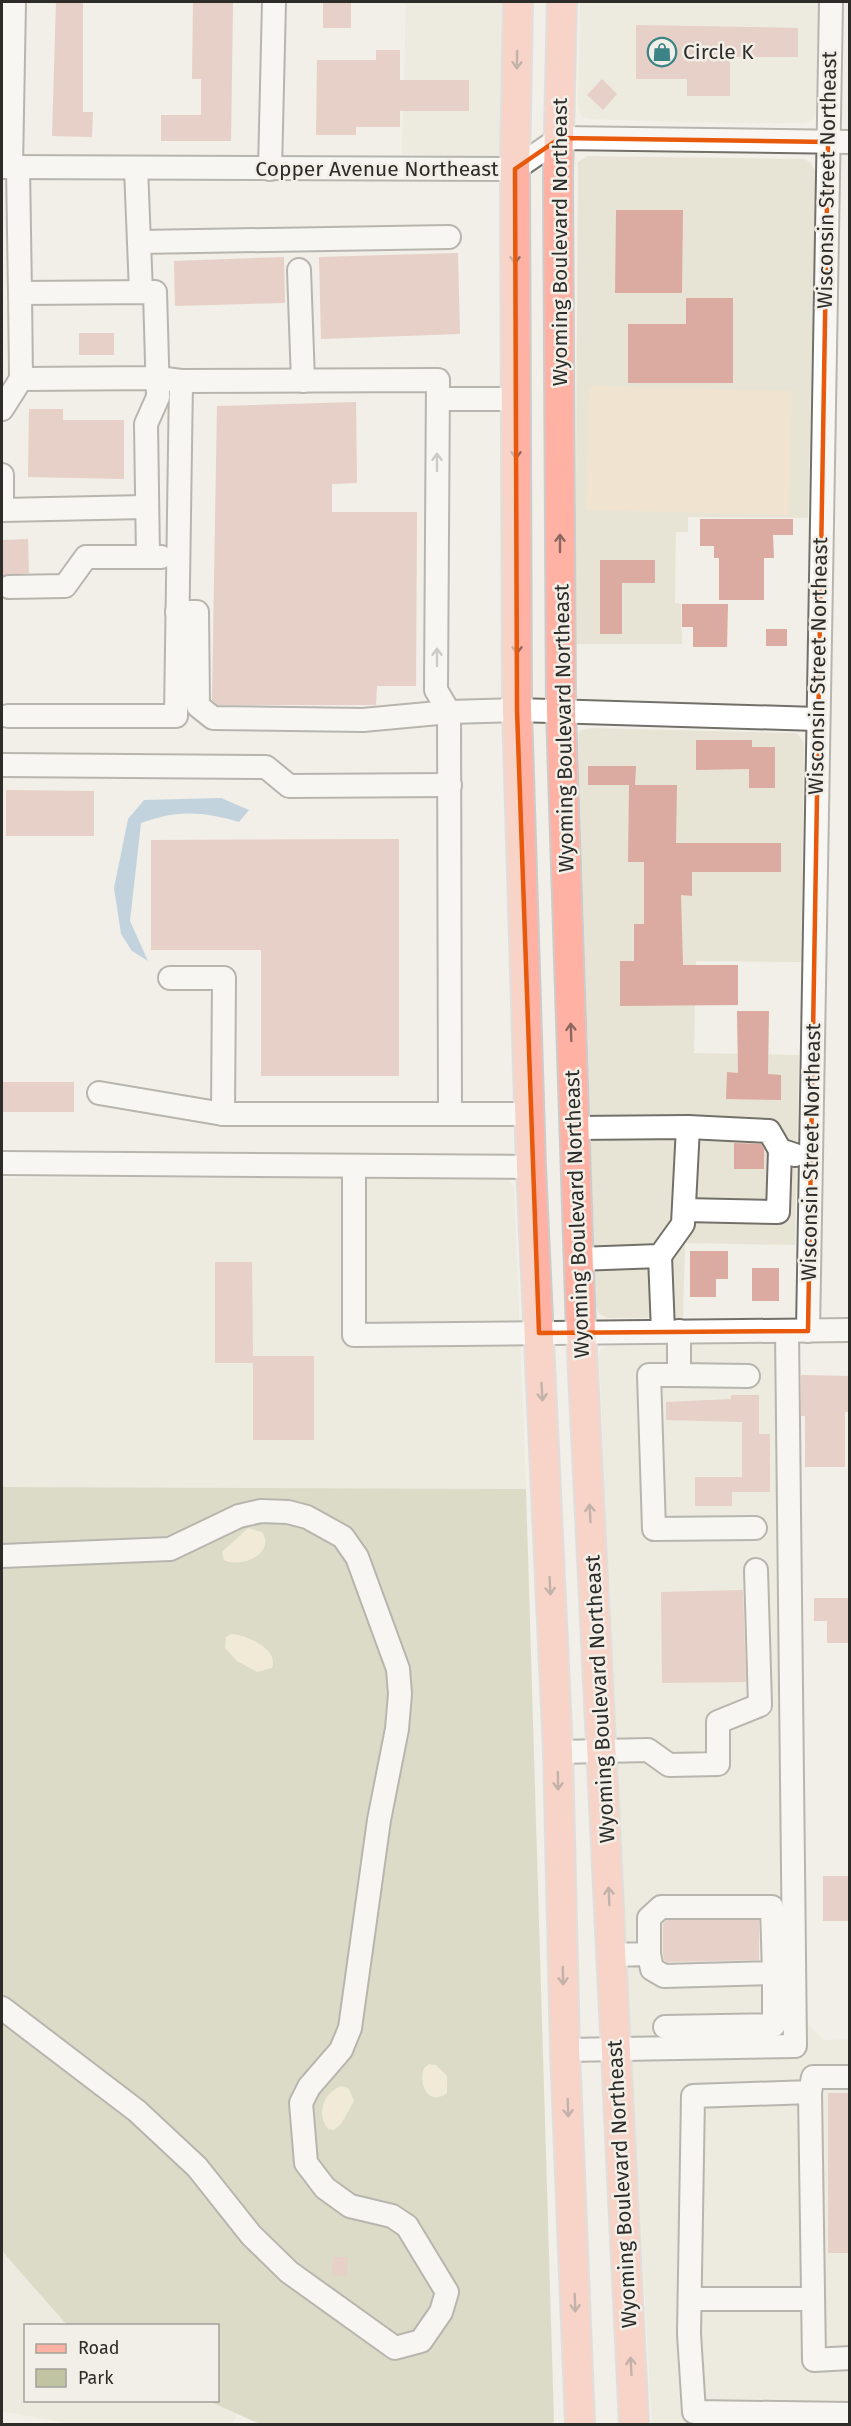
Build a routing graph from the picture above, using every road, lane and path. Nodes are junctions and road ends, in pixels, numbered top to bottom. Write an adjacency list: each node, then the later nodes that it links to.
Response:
1 (14, 2): 8 (street)
2 (274, 2): 10 (street)
3 (518, 2): 11 (main road, Wyoming Boulevard Northeast, one-way to 11)
4 (562, 2): 6 (main road, Wyoming Boulevard Northeast)
5 (831, 2): 7 (street, Wisconsin Street Northeast)
6 (560, 138): 7 (street); 11 (street, Copper Avenue Northeast); 33 (main road, Wyoming Boulevard Northeast, one-way to 6)
7 (839, 142): 35 (street, Wisconsin Street Northeast)
8 (10, 167): 9 (street, Copper Avenue Northeast); 16 (street)
9 (136, 168): 10 (street, Copper Avenue Northeast); 13 (street)
10 (270, 169): 11 (street, Copper Avenue Northeast)
11 (515, 169): 22 (main road, Wyoming Boulevard Northeast, one-way to 22)
12 (448, 237): 13 (street)
13 (139, 242): 15 (street)
14 (299, 270): 20 (street)
15 (141, 292): 16 (street); 17 (street)
16 (20, 293): 18 (street)
17 (158, 378): 18 (street); 19 (street); 25 (street)
18 (21, 379): 23 (street)
19 (181, 381): 20 (street); 28 (street)
20 (303, 381): 21 (street)
21 (438, 399): 22 (street); 32 (street, one-way to 21)
22 (516, 399): 31 (main road, Wyoming Boulevard Northeast, one-way to 31)
23 (2, 409)
24 (2, 475): 26 (street)
25 (146, 507): 26 (street); 27 (street)
26 (2, 510)
27 (148, 557): 28 (street); 29 (street)
28 (178, 557): 30 (street)
29 (9, 587)
30 (177, 612): 32 (street); 34 (street)
31 (517, 710): 32 (street); 33 (street); 42 (main road, Wyoming Boulevard Northeast)
32 (449, 712): 37 (street)
33 (561, 712): 35 (street); 44 (main road, Wyoming Boulevard Northeast, one-way to 33)
34 (8, 716)
35 (817, 719): 46 (street, Wisconsin Street Northeast)
36 (2, 765): 37 (street)
37 (450, 785): 41 (street)
38 (170, 978): 40 (street)
39 (99, 1093): 40 (street)
40 (223, 1114): 41 (street)
41 (450, 1114): 42 (street)
42 (529, 1114): 49 (main road, Wyoming Boulevard Northeast)
43 (688, 1127): 44 (street); 45 (street); 50 (street)
44 (574, 1128): 52 (main road, Wyoming Boulevard Northeast)
45 (780, 1150): 46 (street); 50 (street)
46 (810, 1155): 53 (street, Wisconsin Street Northeast)
47 (2, 1163): 48 (street)
48 (354, 1166): 49 (street); 57 (street)
49 (531, 1167): 57 (main road, Wyoming Boulevard Northeast)
50 (684, 1210): 51 (street)
51 (660, 1256): 52 (street); 56 (street)
52 (578, 1258): 55 (main road, Wyoming Boulevard Northeast)
53 (797, 1330): 54 (street); 56 (street); 70 (street, Wisconsin Street Northeast)
54 (849, 1330)
55 (580, 1331): 56 (street); 57 (street); 64 (main road, Wyoming Boulevard Northeast, one-way to 55)
56 (671, 1331): 58 (street)
57 (539, 1333): 63 (main road, Wyoming Boulevard Northeast, one-way to 63)
58 (679, 1376): 59 (street); 60 (street)
59 (748, 1376)
60 (755, 1528)
61 (2, 1556): 68 (street)
62 (756, 1570): 64 (street)
63 (558, 1752): 64 (street); 71 (main road, Wyoming Boulevard Northeast, one-way to 71)
64 (603, 1752): 66 (main road, Wyoming Boulevard Northeast, one-way to 64)
65 (649, 1954): 66 (street); 67 (street); 67 (street)
66 (611, 1955): 70 (main road, Wyoming Boulevard Northeast)
67 (774, 1973): 69 (street)
68 (2, 2008)
69 (665, 2027)
70 (615, 2049): 71 (street); 79 (main road, Wyoming Boulevard Northeast, one-way to 70)
71 (565, 2050): 78 (main road, Wyoming Boulevard Northeast, one-way to 78)
72 (849, 2077): 73 (street)
73 (810, 2092): 74 (street); 75 (street)
74 (690, 2299): 75 (street); 77 (street)
75 (813, 2299): 76 (street)
76 (849, 2358)
77 (849, 2415)
78 (580, 2424)
79 (634, 2424)

